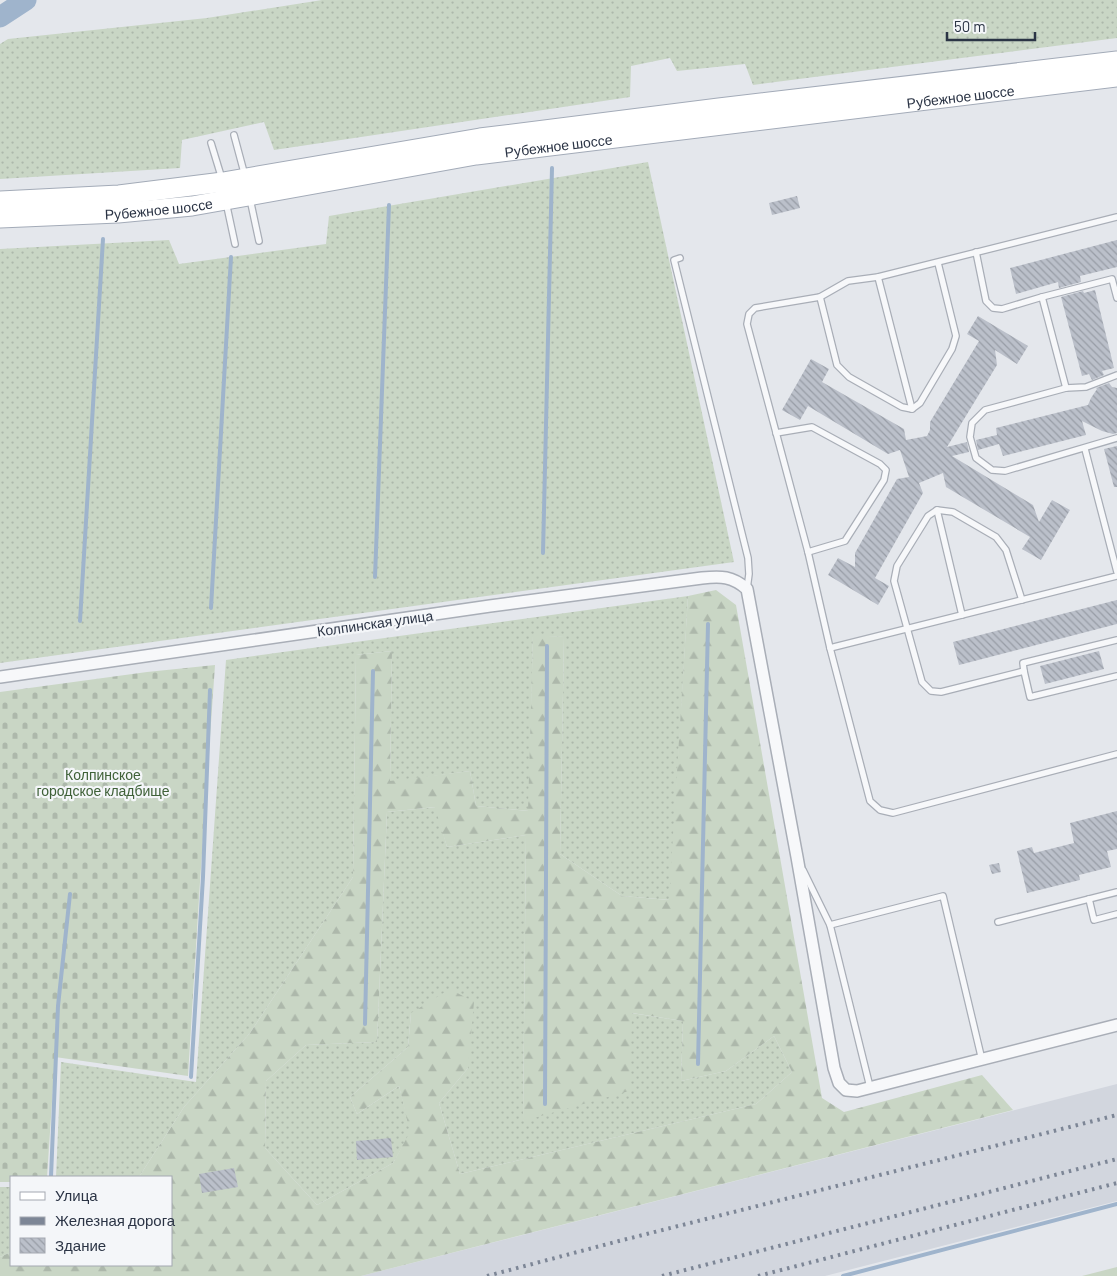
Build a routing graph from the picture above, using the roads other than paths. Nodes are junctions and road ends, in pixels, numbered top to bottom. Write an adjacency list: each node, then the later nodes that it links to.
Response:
1 (1117, 61): 5 (main road, Рубежное шоссе)
2 (1117, 77): 5 (main road, Рубежное шоссе)
3 (234, 135): 5 (lane)
4 (211, 143): 6 (lane)
5 (247, 187): 6 (main road, Рубежное шоссе); 10 (lane)
6 (224, 191): 7 (main road, Рубежное шоссе); 9 (main road, Рубежное шоссе); 11 (lane)
7 (0, 201)
8 (1117, 217): 12 (lane)
9 (0, 218)
10 (258, 241)
11 (234, 244)
12 (976, 252): 14 (lane); 18 (lane)
13 (680, 258): 30 (lane)
14 (938, 263): 15 (lane); 22 (lane)
15 (878, 277): 17 (lane); 22 (lane)
16 (1115, 278): 18 (lane); 19 (lane)
17 (820, 296): 22 (lane); 23 (lane)
18 (1042, 297): 21 (lane)
19 (1117, 298)
20 (1117, 375): 21 (lane)
21 (1066, 388): 25 (lane)
22 (912, 409)
23 (776, 433): 27 (lane); 27 (lane)
24 (1117, 438): 25 (lane)
25 (1085, 449): 28 (lane)
26 (937, 510): 31 (lane); 32 (lane); 33 (lane)
27 (808, 552): 35 (lane)
28 (1117, 572)
29 (1117, 576): 31 (lane)
30 (747, 589): 38 (street, Колпинская улица); 40 (street)
31 (1022, 600): 32 (lane)
32 (962, 615): 33 (lane)
33 (907, 629): 35 (lane); 36 (lane)
34 (1117, 640): 36 (lane)
35 (830, 648): 39 (lane)
36 (1024, 672): 37 (lane)
37 (1117, 676)
38 (0, 677)
39 (1117, 754)
40 (797, 857): 45 (lane); 48 (street)
41 (1117, 892): 42 (lane)
42 (1088, 899): 43 (lane); 44 (lane)
43 (1117, 914)
44 (998, 922)
45 (830, 926): 47 (lane); 48 (lane)
46 (1117, 1025): 47 (street)
47 (982, 1060): 48 (street)
48 (870, 1087)

